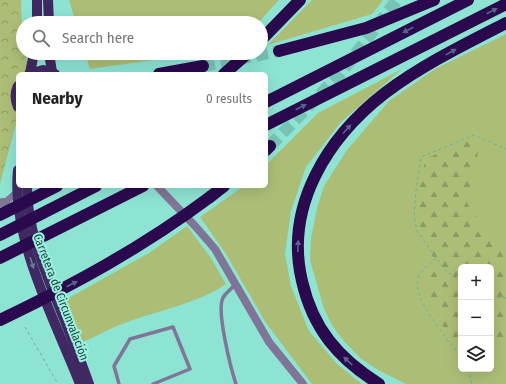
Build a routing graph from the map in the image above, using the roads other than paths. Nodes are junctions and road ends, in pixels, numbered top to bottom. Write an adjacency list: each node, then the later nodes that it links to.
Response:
1 (37, 0): 7 (main road)
2 (48, 0): 8 (main road)
3 (300, 0): 10 (highway)
4 (434, 0): 11 (highway)
5 (468, 0): 22 (highway, one-way to 22)
6 (506, 4): 23 (highway, one-way to 6)
7 (37, 16)
8 (49, 16)
9 (506, 23): 45 (highway, one-way to 9)
10 (268, 33)
11 (279, 51)
12 (32, 60): 16 (main road)
13 (51, 60): 19 (main road)
14 (240, 60): 21 (highway)
15 (203, 66): 20 (highway)
16 (29, 72)
17 (34, 72): 18 (main road)
18 (50, 72)
19 (54, 72)
20 (170, 72)
21 (226, 72)
22 (268, 101)
23 (268, 124)
24 (17, 188): 31 (main road, Carretera de Circunvalación)
25 (27, 188): 40 (main road, Carretera de Circunvalación)
26 (53, 188): 33 (highway, bridge)
27 (92, 188): 35 (highway, bridge)
28 (139, 188): 36 (highway, bridge)
29 (159, 188): 37 (street)
30 (221, 188): 38 (highway, one-way to 30, bridge)
31 (17, 192): 32 (street); 34 (main road, Carretera de Circunvalación)
32 (0, 203): 34 (street)
33 (0, 215)
34 (19, 220): 39 (main road, Carretera de Circunvalación, one-way to 39)
35 (0, 235)
36 (0, 258)
37 (236, 284): 43 (lane); 44 (street)
38 (0, 320)
39 (80, 384)
40 (89, 384)
41 (119, 384): 42 (lane)
42 (153, 384)
43 (236, 384)
44 (303, 384)
45 (379, 384)

